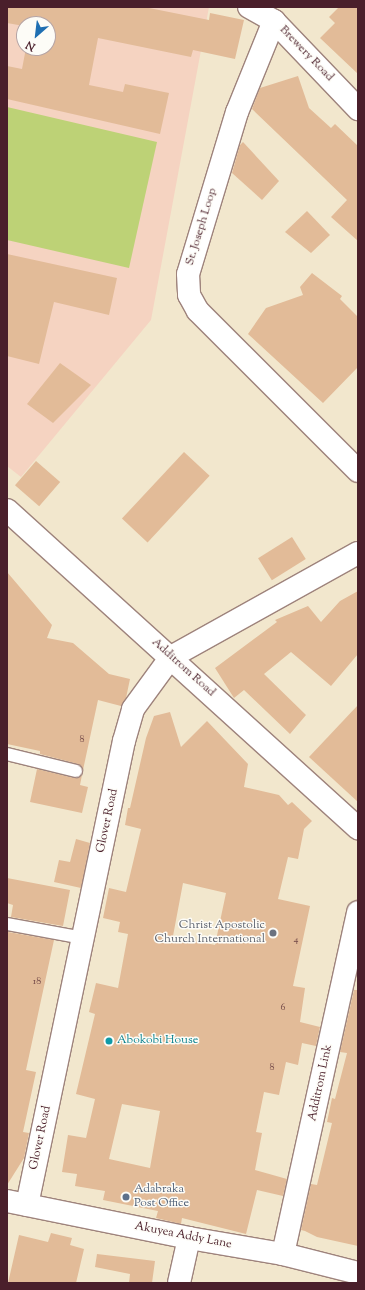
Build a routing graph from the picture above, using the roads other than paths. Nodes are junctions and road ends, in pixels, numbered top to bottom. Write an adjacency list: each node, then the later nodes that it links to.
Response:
1 (248, 7): 2 (street, Brewery Road)
2 (274, 21): 3 (street, Brewery Road); 4 (street, St. Joseph Loop)
3 (358, 109)
4 (358, 471)
5 (7, 510): 7 (street, Additrom Road)
6 (358, 553): 7 (street, Glover Road)
7 (170, 657): 10 (street, Additrom Road); 13 (street, Glover Road)
8 (7, 754): 9 (lane)
9 (76, 771)
10 (358, 828)
11 (358, 912): 16 (street, Additrom Link)
12 (7, 924): 13 (lane)
13 (83, 938): 14 (street, Glover Road)
14 (17, 1203): 15 (street, Akuyea Addy Lane)
15 (189, 1238): 16 (street, Akuyea Addy Lane); 18 (street)
16 (283, 1254): 17 (street, Akuyea Addy Lane)
17 (358, 1273)
18 (179, 1283)

